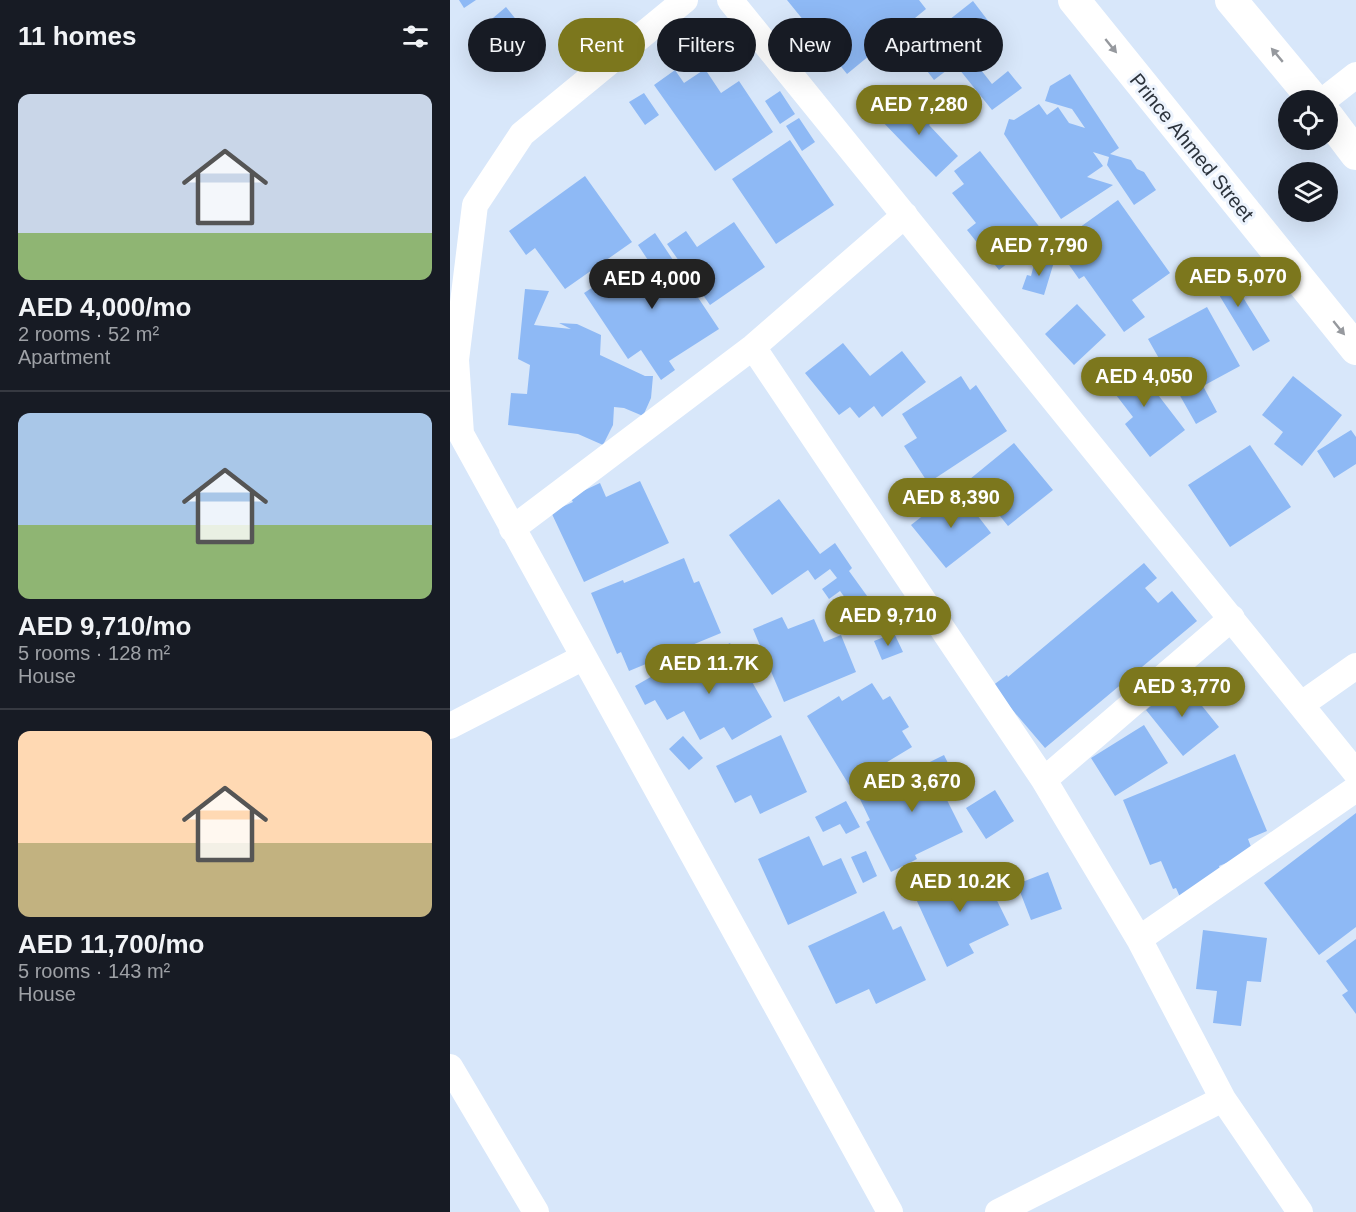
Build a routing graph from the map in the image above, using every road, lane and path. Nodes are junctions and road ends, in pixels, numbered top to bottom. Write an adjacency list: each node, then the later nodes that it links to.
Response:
1 (685, 0): 13 (street)
2 (730, 0): 10 (street)
3 (1074, 0): 12 (main road, Prince Ahmed Street, one-way to 12)
4 (1231, 0): 6 (main road, one-way to 4)
5 (1356, 75): 7 (street)
6 (1306, 90)
7 (1337, 90)
8 (1338, 129): 9 (main road)
9 (1354, 147)
10 (905, 214): 11 (street); 14 (street)
11 (753, 348): 13 (street); 20 (street)
12 (1356, 349)
13 (512, 528): 15 (street)
14 (1232, 618): 17 (street); 20 (street)
15 (584, 657): 18 (street); 26 (street)
16 (1356, 666): 17 (street)
17 (1302, 704): 19 (street)
18 (450, 726)
19 (1356, 773)
20 (1044, 780): 22 (street)
21 (1356, 789): 22 (street)
22 (1139, 939): 24 (street)
23 (450, 1067): 25 (street)
24 (1223, 1099): 27 (street); 28 (street)
25 (536, 1212)
26 (890, 1212)
27 (998, 1212)
28 (1300, 1212)

